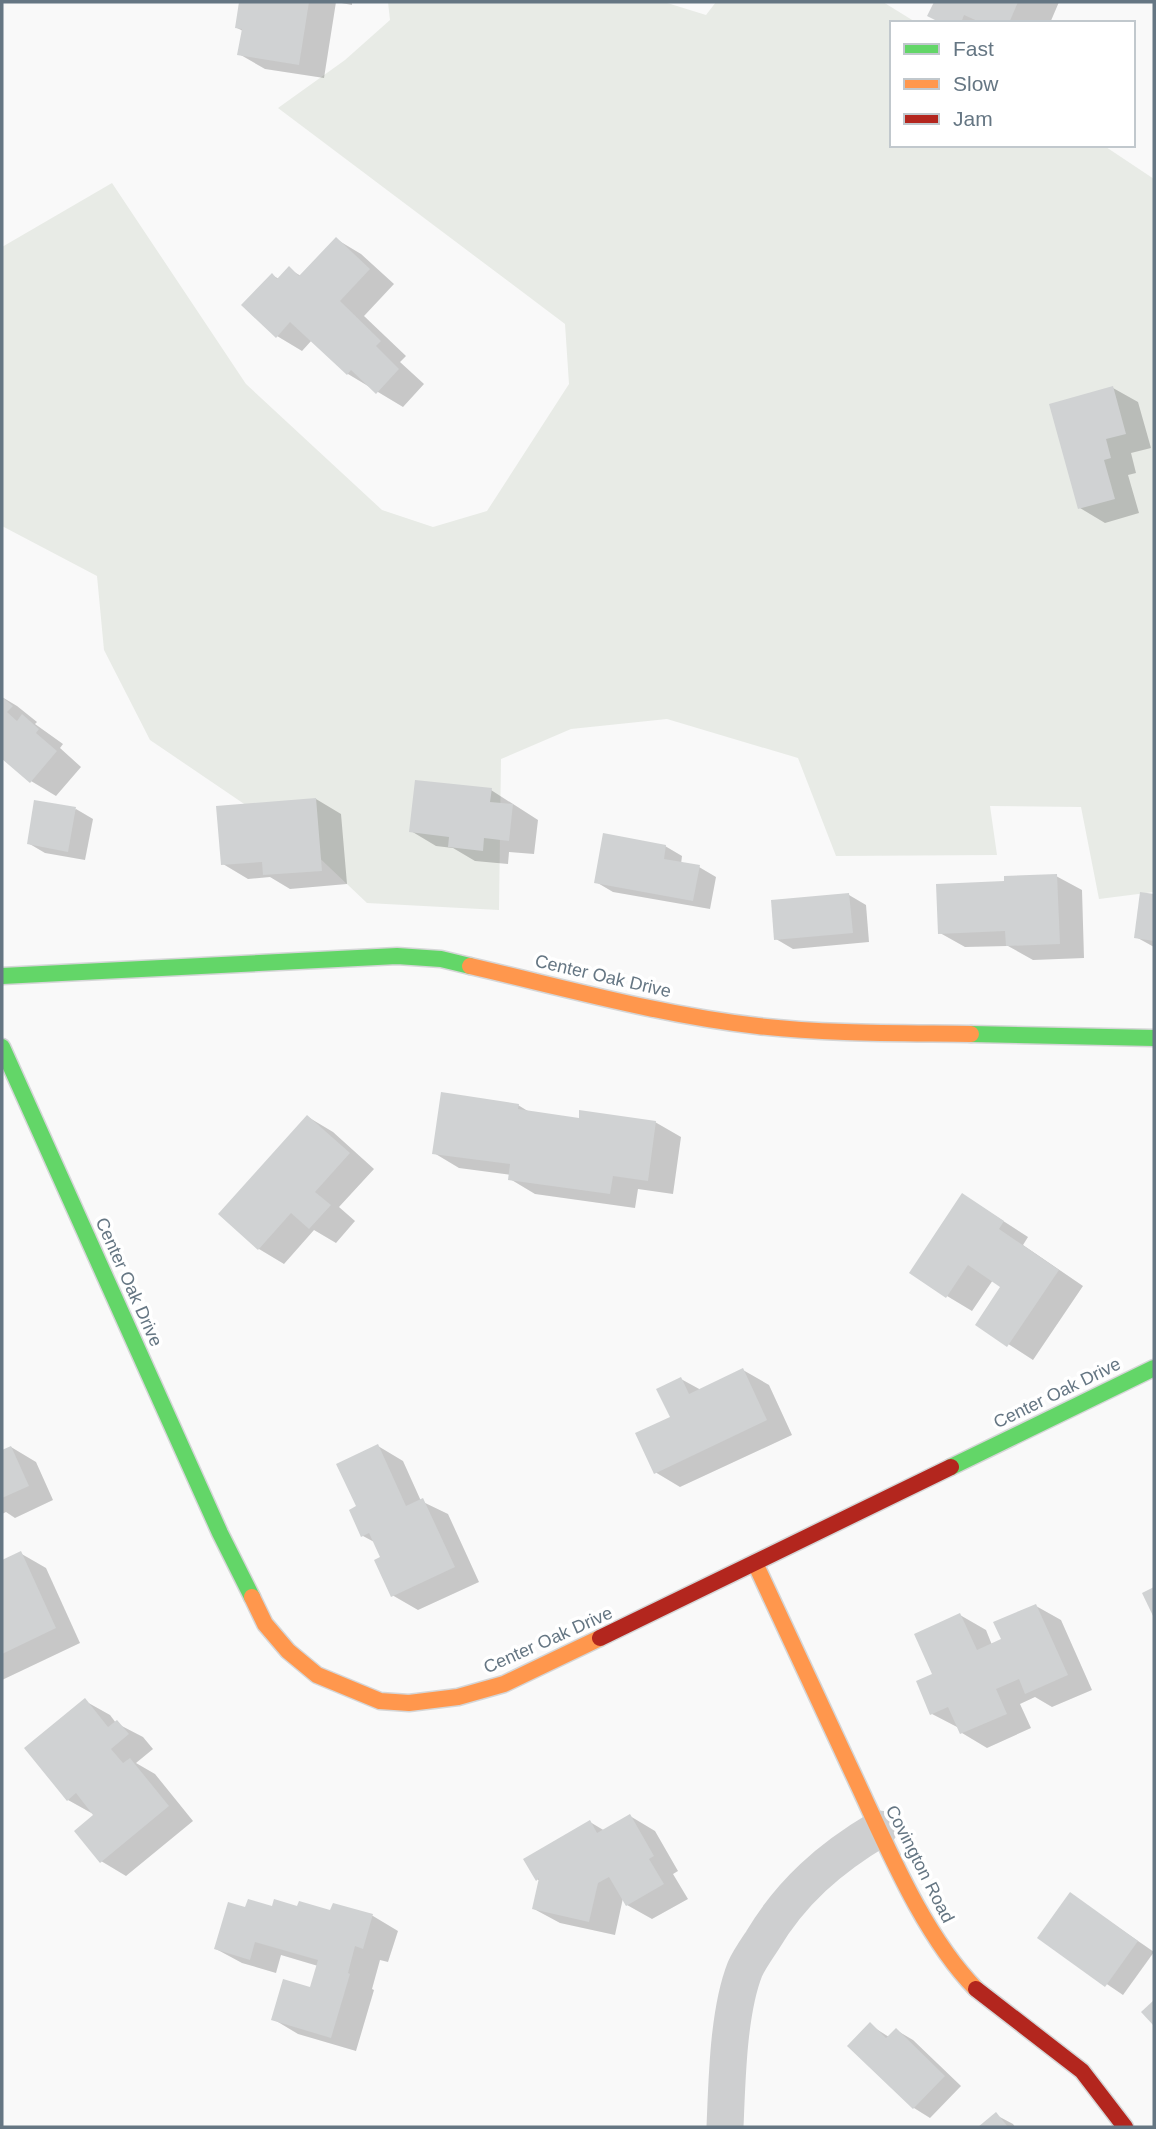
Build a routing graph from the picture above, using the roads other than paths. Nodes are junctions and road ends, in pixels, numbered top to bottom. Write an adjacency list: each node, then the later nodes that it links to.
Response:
1 (2, 976): 2 (street, Center Oak Drive)
2 (1154, 1038)
3 (2, 1048): 5 (street, Center Oak Drive)
4 (1154, 1368): 5 (street, Center Oak Drive)
5 (755, 1563): 6 (street, Covington Road)
6 (879, 1829): 7 (street); 8 (street, Covington Road)
7 (725, 2127)
8 (1125, 2127)

